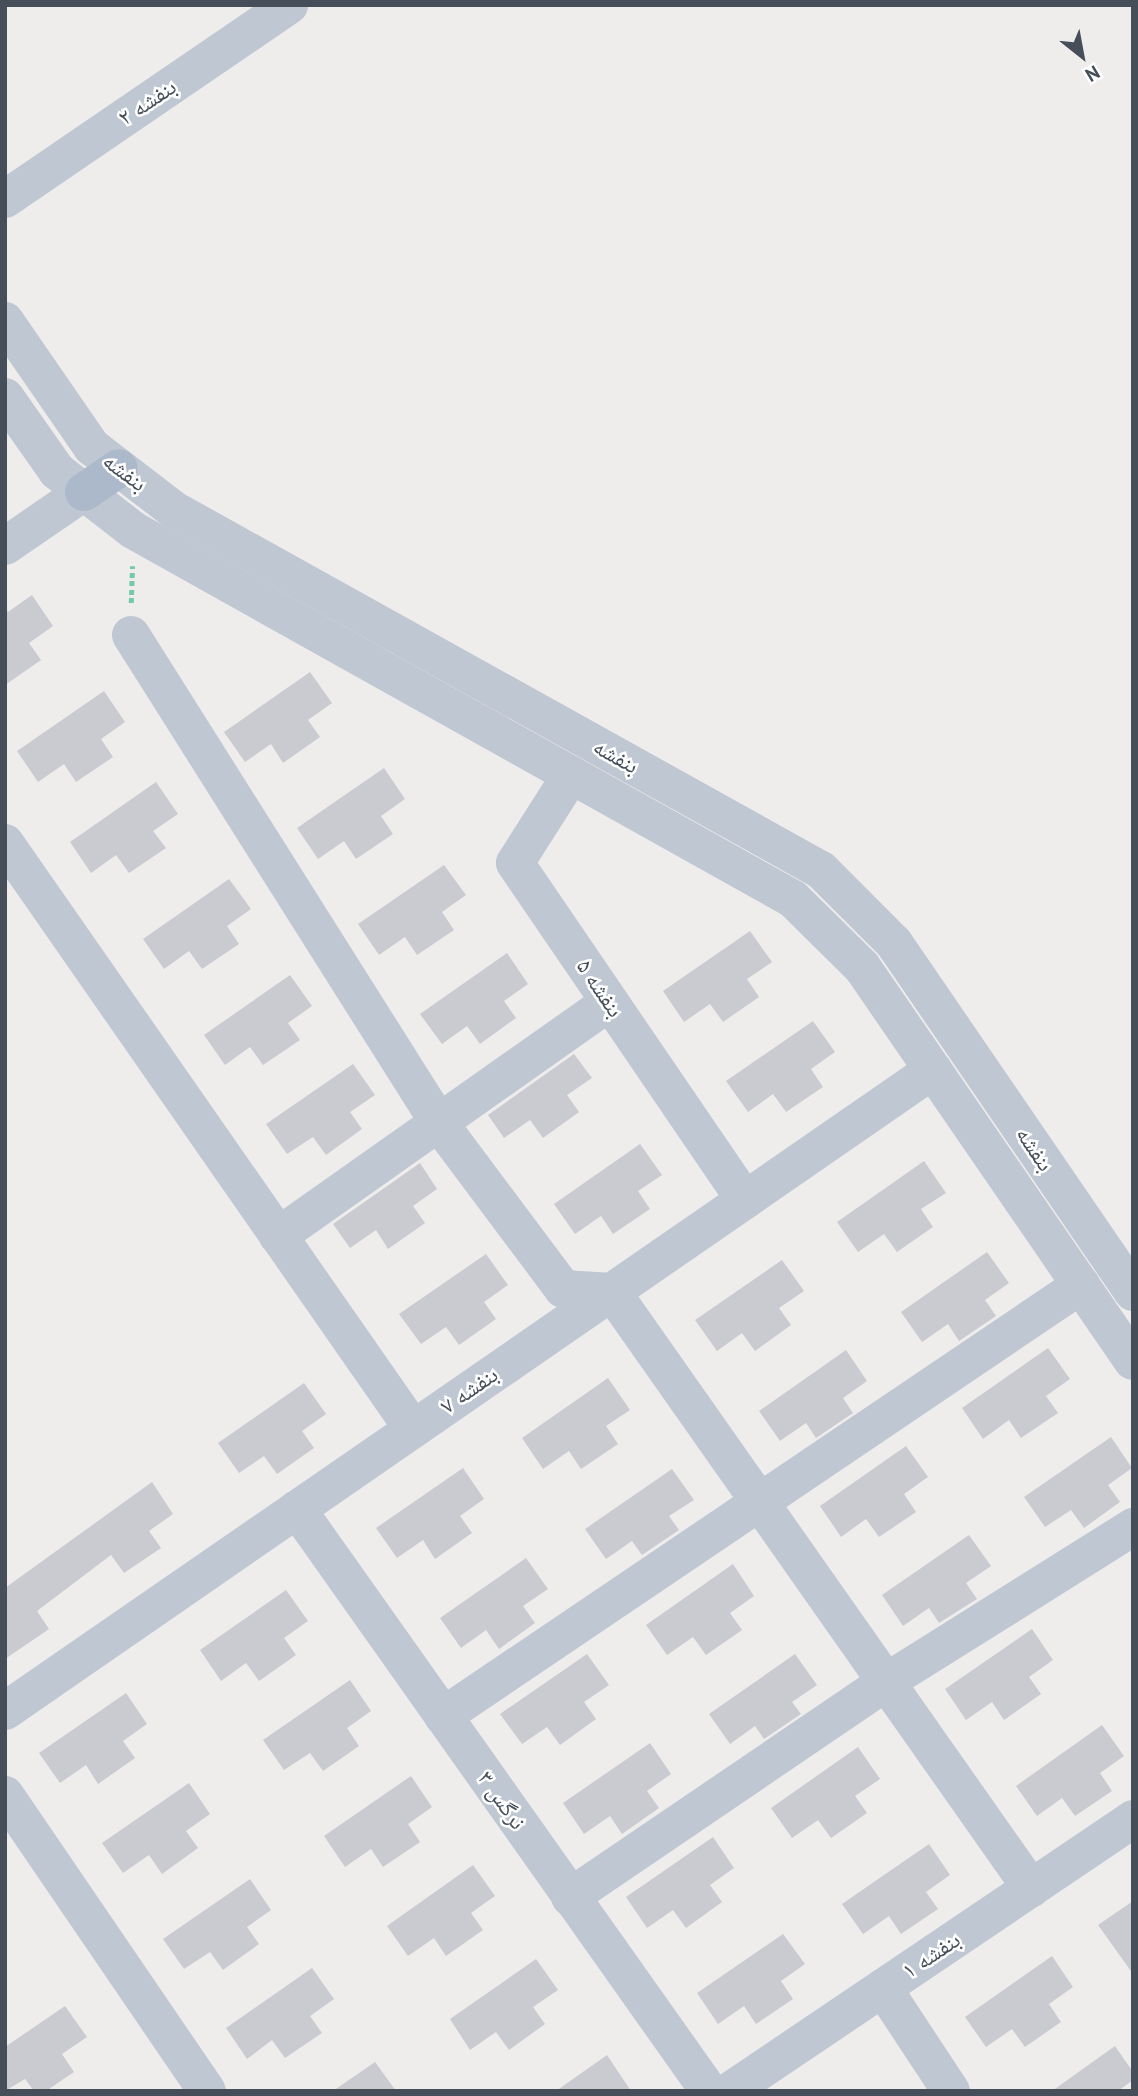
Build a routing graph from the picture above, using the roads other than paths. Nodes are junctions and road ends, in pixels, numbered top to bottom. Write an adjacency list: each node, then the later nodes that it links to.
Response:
1 (289, 5): 2 (street, بنفشه ۲)
2 (5, 199)
3 (5, 321): 5 (street, بنفشه)
4 (5, 397): 6 (street, بنفشه)
5 (119, 468): 6 (main road); 18 (street, بنفشه)
6 (84, 492): 7 (street); 9 (street, بنفشه)
7 (5, 546)
8 (131, 635): 13 (street)
9 (571, 775): 11 (street, بنفشه ۵); 12 (street, بنفشه)
10 (5, 843): 15 (street)
11 (610, 1002): 13 (street); 14 (street, بنفشه ۵)
12 (933, 1070): 14 (street, بنفشه ۷); 16 (street, بنفشه)
13 (439, 1122): 15 (street); 17 (street)
14 (745, 1200): 17 (street, بنفشه ۷)
15 (278, 1236): 20 (street)
16 (1081, 1286): 19 (street, بنفشه); 21 (street)
17 (612, 1292): 20 (street, بنفشه ۷); 21 (street)
18 (1133, 1292)
19 (1133, 1361)
20 (413, 1429): 22 (street, بنفشه ۷)
21 (762, 1504): 24 (street); 26 (street)
22 (297, 1509): 25 (street, بنفشه ۷); 26 (street, نرگس ۳)
23 (1133, 1527): 24 (street)
24 (886, 1682): 29 (street); 30 (street)
25 (5, 1711)
26 (443, 1716): 30 (street, نرگس ۳)
27 (5, 1795): 32 (street)
28 (1133, 1819): 29 (street, بنفشه ۱)
29 (1031, 1888): 31 (street, بنفشه ۱)
30 (570, 1897): 33 (street, نرگس ۳)
31 (883, 1988): 34 (street, بنفشه ۱); 35 (street)
32 (207, 2091)
33 (709, 2091)
34 (730, 2091)
35 (951, 2091)

